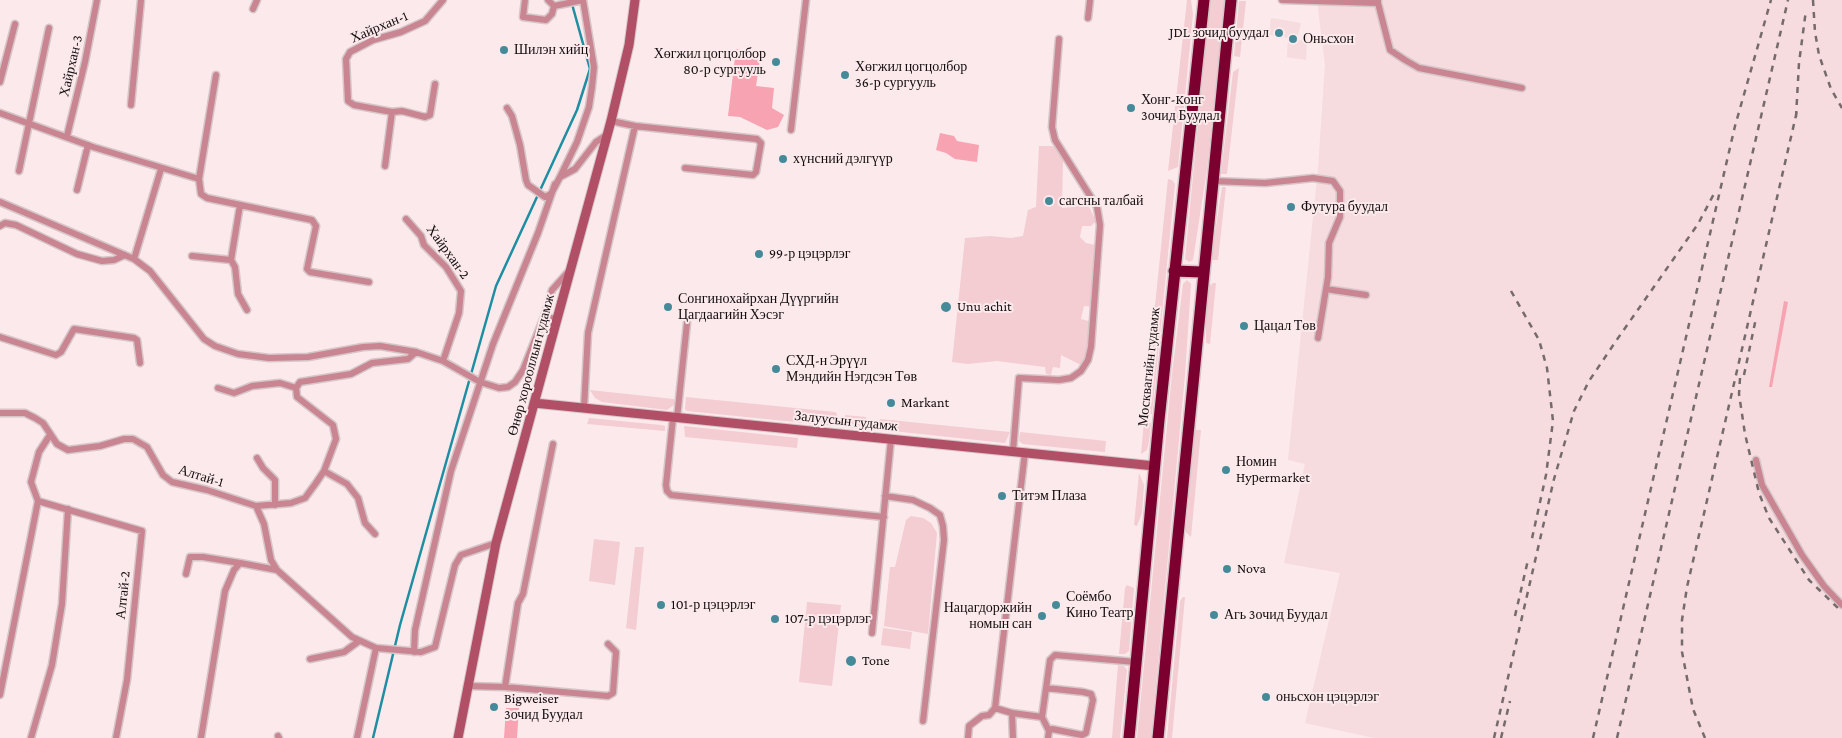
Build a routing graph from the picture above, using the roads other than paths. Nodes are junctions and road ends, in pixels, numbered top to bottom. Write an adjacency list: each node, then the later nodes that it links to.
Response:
1 (98, 0): 34 (street, Хайрхан-3)
2 (141, 0): 25 (street)
3 (258, 0): 16 (street)
4 (443, 0): 27 (street, Хайрхан-1)
5 (524, 0): 15 (street)
6 (548, 0): 15 (street)
7 (582, 0): 15 (street); 40 (street)
8 (635, 0): 29 (main road, Өнөр хорооллын гудамж)
9 (806, 0): 32 (street)
10 (1090, 0): 17 (street)
11 (1204, 0): 54 (highway, Москвагийн гудамж)
12 (1231, 0): 42 (highway)
13 (1282, 0): 14 (street)
14 (1378, 1): 24 (street)
15 (558, 5)
16 (253, 9)
17 (1088, 18)
18 (15, 24): 22 (street)
19 (49, 28): 30 (street)
20 (1058, 39): 78 (street)
21 (216, 75): 41 (street)
22 (0, 82)
23 (435, 84): 27 (street, Хайрхан-1)
24 (1522, 88)
25 (131, 105)
26 (507, 108): 43 (street)
27 (392, 112): 36 (street)
28 (0, 113): 30 (street)
29 (611, 121): 31 (street); 33 (main road, Өнөр хорооллын гудамж)
30 (27, 125): 34 (street); 39 (street)
31 (635, 126): 38 (street); 72 (street)
32 (792, 130)
33 (608, 134): 40 (street); 53 (main road, Өнөр хорооллын гудамж)
34 (67, 136): 35 (street)
35 (88, 145): 37 (street); 44 (street)
36 (385, 166)
37 (161, 168): 41 (street); 51 (street)
38 (684, 168)
39 (19, 171)
40 (560, 176): 43 (street)
41 (199, 179): 46 (street)
42 (1212, 181): 55 (highway); 57 (street)
43 (555, 184): 68 (street)
44 (77, 190)
45 (0, 202): 49 (street)
46 (240, 205): 52 (street); 56 (street)
47 (406, 219): 66 (street, Хайрхан-2)
48 (0, 226): 49 (street)
49 (125, 255): 51 (street)
50 (192, 256): 52 (street)
51 (134, 259): 65 (street)
52 (231, 260): 59 (street)
53 (572, 269): 60 (street); 61 (main road, Өнөр хорооллын гудамж)
54 (1174, 271): 55 (highway); 82 (highway, Москвагийн гудамж)
55 (1202, 272): 120 (highway)
56 (369, 282)
57 (1326, 289): 58 (street); 64 (street)
58 (1366, 295)
59 (247, 310)
60 (544, 317): 61 (street); 68 (street)
61 (557, 319): 71 (main road, Өнөр хорооллын гудамж)
62 (687, 323): 74 (street)
63 (0, 336): 67 (street)
64 (1318, 338)
65 (416, 352): 66 (street); 70 (street)
66 (443, 361): 68 (street)
67 (140, 363)
68 (481, 383): 100 (street)
69 (218, 388): 70 (street)
70 (296, 388): 83 (street, Алтай-1)
71 (534, 403): 72 (main road, Залуусын гудамж); 91 (main road, Өнөр хорооллын гудамж)
72 (584, 408): 74 (main road, Залуусын гудамж)
73 (0, 414): 75 (street, Алтай-1)
74 (675, 418): 76 (main road, Залуусын гудамж); 89 (street)
75 (50, 435): 85 (street); 87 (street, Алтай-1)
76 (891, 439): 78 (main road, Залуусын гудамж); 84 (street)
77 (553, 444): 104 (street)
78 (1013, 451): 79 (main road, Залуусын гудамж)
79 (1025, 452): 82 (main road, Залуусын гудамж); 107 (street)
80 (257, 458): 86 (street)
81 (1756, 460): 95 (street)
82 (1155, 466): 102 (highway, Москвагийн гудамж)
83 (324, 471): 86 (street, Алтай-1); 90 (street)
84 (885, 496): 89 (street); 110 (street)
85 (38, 502): 88 (street, Алтай-2); 106 (street)
86 (275, 504): 87 (street, Алтай-1)
87 (256, 506): 93 (street)
88 (68, 510): 112 (street); 113 (street, Алтай-2)
89 (884, 517): 96 (street)
90 (375, 534)
91 (496, 544): 100 (street); 103 (main road, Өнөр хорооллын гудамж)
92 (240, 563): 93 (street); 94 (street); 114 (street)
93 (277, 570): 97 (street)
94 (186, 574)
95 (1842, 605)
96 (872, 633)
97 (358, 641): 99 (street); 101 (street)
98 (608, 644): 104 (street)
99 (376, 648): 100 (street); 115 (street)
100 (412, 652)
101 (310, 659)
102 (1136, 662): 105 (street); 119 (highway, Москвагийн гудамж)
103 (467, 686): 104 (street); 116 (main road, Өнөр хорооллын гудамж)
104 (504, 687)
105 (1046, 688): 109 (street); 111 (street)
106 (0, 695)
107 (995, 708): 108 (street); 117 (street)
108 (1012, 713): 109 (street); 118 (street)
109 (1042, 718): 111 (street)
110 (924, 721)
111 (1048, 735)
112 (31, 738)
113 (116, 738)
114 (201, 738)
115 (357, 738)
116 (458, 738)
117 (968, 738)
118 (1013, 738)
119 (1129, 738)
120 (1158, 738)

